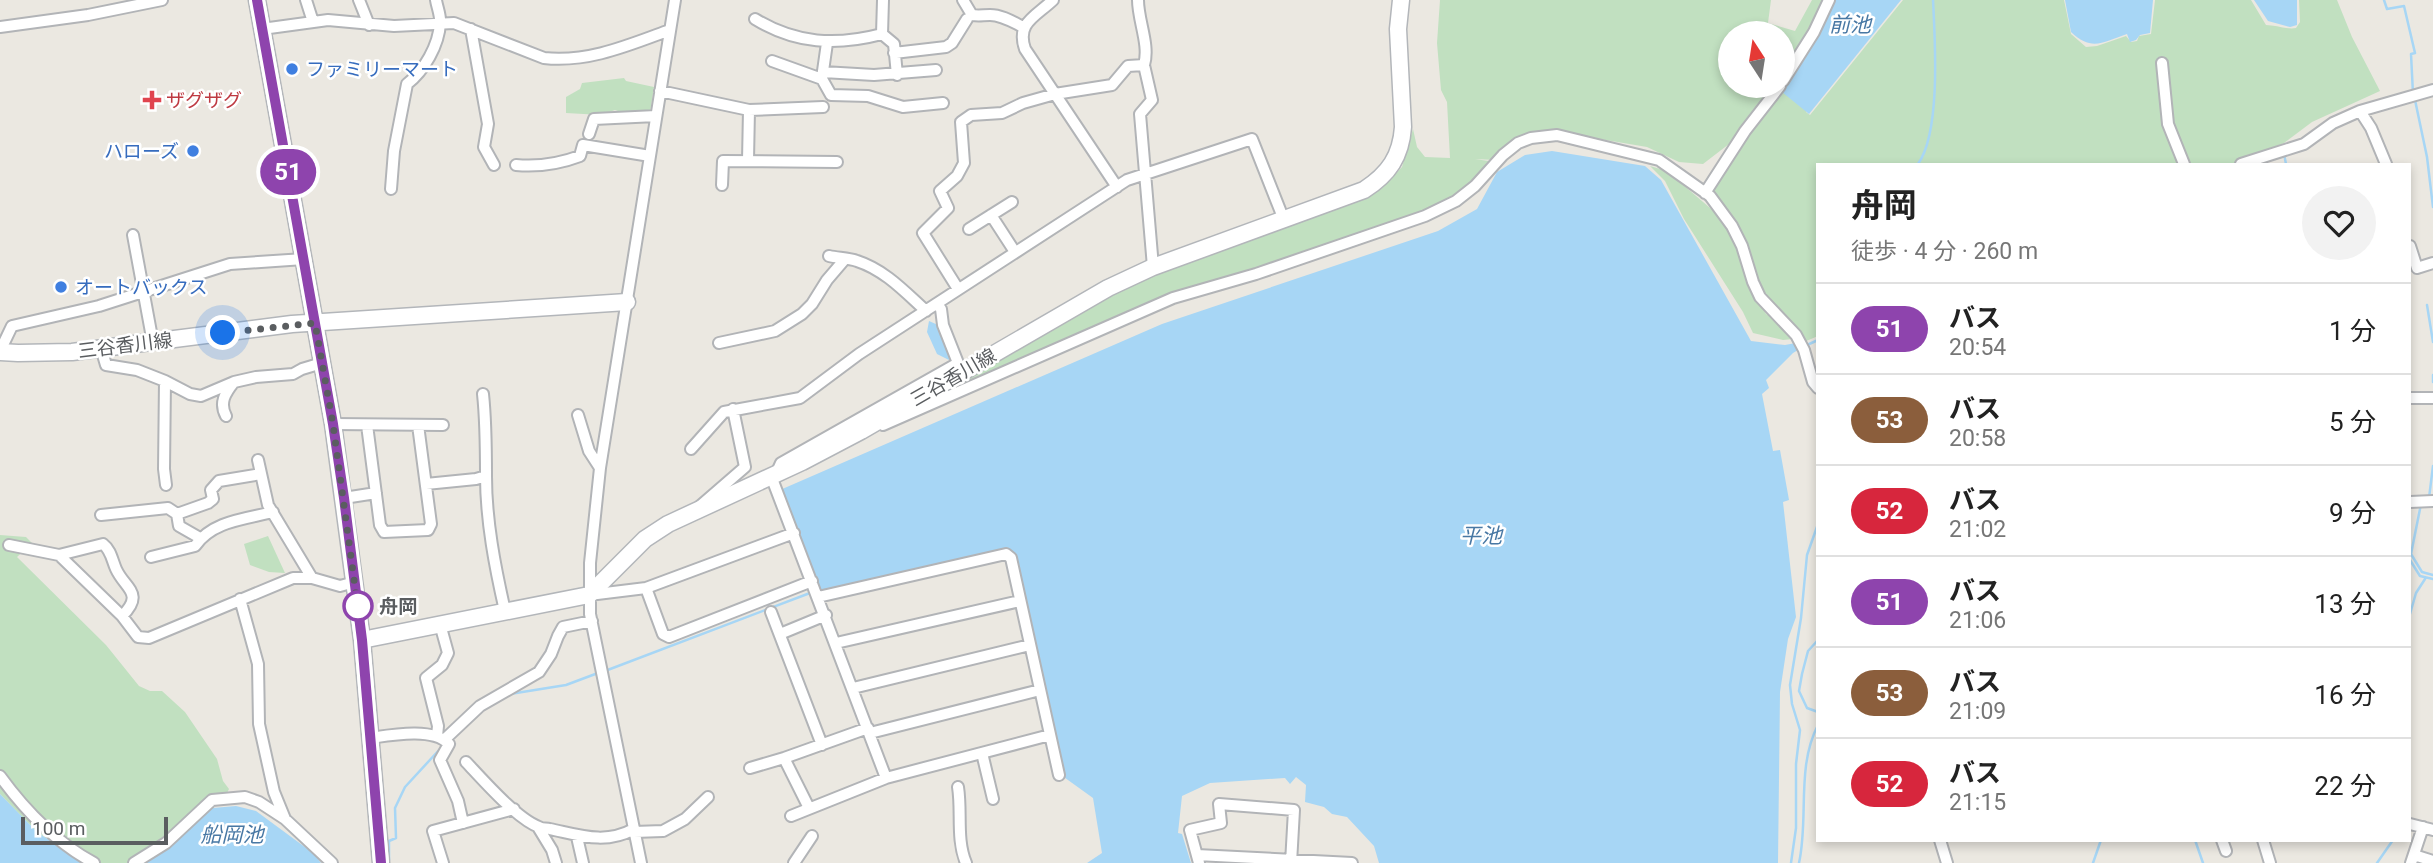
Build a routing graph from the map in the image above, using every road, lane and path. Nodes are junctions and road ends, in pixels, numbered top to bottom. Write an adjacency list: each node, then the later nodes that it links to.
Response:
1 (162, 0): 18 (street)
2 (257, 0): 20 (main road)
3 (306, 0): 15 (street)
4 (359, 0): 17 (street)
5 (436, 0): 16 (street)
6 (675, 0): 22 (street)
7 (883, 0): 23 (street)
8 (963, 0): 19 (street)
9 (1053, 0): 19 (street)
10 (1138, 0): 29 (street)
11 (1401, 0): 58 (main road, 三谷香川線)
12 (1829, 0): 26 (street)
13 (755, 19): 24 (street)
14 (967, 19): 25 (street)
15 (313, 22): 17 (street); 20 (street)
16 (440, 22): 17 (street); 21 (street); 54 (street)
17 (369, 25)
18 (0, 27)
19 (1023, 27): 35 (street)
20 (262, 29): 64 (main road)
21 (471, 29): 22 (street); 49 (street)
22 (670, 30): 34 (street)
23 (882, 34): 24 (street); 25 (street)
24 (827, 43): 32 (street)
25 (894, 53): 31 (street)
26 (1796, 60)
27 (772, 61): 32 (street)
28 (2162, 63): 46 (street)
29 (1144, 65): 35 (street); 51 (street)
30 (936, 70): 31 (street)
31 (897, 75): 32 (street)
32 (822, 76): 37 (street)
33 (2433, 90): 40 (street)
34 (660, 91): 39 (street); 41 (street)
35 (1055, 94): 53 (street); 68 (street)
36 (1771, 98): 55 (street)
37 (943, 103)
38 (822, 107): 39 (street)
39 (749, 110): 44 (street)
40 (2360, 111): 47 (street); 48 (street)
41 (656, 117): 42 (street); 43 (street)
42 (589, 134)
43 (650, 156): 50 (street); 70 (street)
44 (748, 160): 45 (street); 52 (street)
45 (837, 162)
46 (2184, 163)
47 (2244, 163)
48 (2386, 163)
49 (494, 165)
50 (516, 165)
51 (1145, 174): 53 (street); 58 (street); 67 (street)
52 (722, 185)
53 (1117, 187): 62 (street)
54 (391, 189)
55 (1705, 193): 81 (street); 92 (street)
56 (1012, 202): 57 (street)
57 (991, 215): 59 (street); 62 (street)
58 (1284, 219): 67 (main road, 三谷香川線)
59 (969, 229)
60 (133, 235): 69 (street)
61 (2411, 249): 66 (street)
62 (1015, 252): 68 (street)
63 (830, 256): 65 (street)
64 (304, 258): 69 (street); 73 (main road)
65 (845, 259): 72 (street); 75 (street)
66 (2433, 263)
67 (1153, 267): 92 (main road, 三谷香川線)
68 (958, 289): 71 (street)
69 (144, 293): 74 (street); 77 (street)
70 (627, 302): 73 (main road, 三谷香川線); 95 (street)
71 (937, 304): 72 (street); 97 (street)
72 (926, 311): 85 (street)
73 (315, 323): 74 (main road, 三谷香川線); 78 (main road)
74 (153, 342): 76 (main road, 三谷香川線)
75 (719, 343)
76 (101, 348): 77 (main road, 三谷香川線); 79 (street)
77 (0, 351)
78 (322, 363): 80 (street); 88 (main road)
79 (165, 381): 80 (street); 100 (street)
80 (234, 382): 87 (street)
81 (1816, 386)
82 (483, 394): 98 (street)
83 (2411, 398): 84 (street)
84 (2433, 398)
85 (733, 409): 93 (street); 105 (street)
86 (578, 415): 95 (street)
87 (226, 416)
88 (333, 424): 89 (street); 102 (main road)
89 (367, 425): 90 (street); 101 (street)
90 (418, 425): 91 (street); 99 (street)
91 (443, 425)
92 (861, 431): 97 (main road, 三谷香川線)
93 (691, 449)
94 (258, 460): 96 (street)
95 (600, 468): 118 (street)
96 (261, 474): 106 (street); 107 (street)
97 (774, 475): 105 (main road, 三谷香川線); 109 (street)
98 (486, 476): 99 (street); 122 (street)
99 (426, 484): 101 (street)
100 (166, 485)
101 (376, 494): 102 (street)
102 (344, 498): 116 (main road)
103 (2433, 501): 104 (street)
104 (2411, 502)
105 (697, 511): 118 (main road, 三谷香川線)
106 (273, 512): 110 (street); 114 (street)
107 (177, 514): 108 (street); 110 (street)
108 (101, 515)
109 (794, 533): 115 (street); 117 (street)
110 (200, 538): 113 (street)
111 (9, 545): 112 (street)
112 (59, 555): 125 (street); 125 (street)
113 (151, 557)
114 (312, 578): 116 (street); 120 (street)
115 (812, 581): 117 (street); 119 (street)
116 (355, 582): 129 (main road)
117 (646, 588): 118 (street)
118 (589, 595): 122 (main road); 126 (street)
119 (818, 597): 121 (street); 124 (street)
120 (240, 599): 125 (street); 152 (street)
121 (1020, 601): 130 (street); 131 (street)
122 (505, 611): 127 (main road)
123 (771, 612): 128 (street)
124 (826, 615): 128 (street); 130 (street)
125 (122, 616)
126 (592, 621): 137 (street); 157 (street)
127 (440, 624): 129 (main road); 137 (street)
128 (779, 634): 138 (street)
129 (362, 640): 136 (main road)
130 (836, 643): 132 (street)
131 (1030, 645): 132 (street); 133 (street)
132 (853, 688): 134 (street)
133 (1040, 690): 134 (street); 135 (street)
134 (869, 730): 138 (street); 145 (street)
135 (1050, 735): 139 (street); 143 (street)
136 (370, 738): 137 (street); 169 (main road)
137 (444, 740): 153 (street)
138 (822, 745): 140 (street)
139 (982, 753): 145 (street); 148 (street)
140 (784, 758): 142 (street); 149 (street)
141 (467, 762): 150 (street)
142 (750, 768)
143 (1059, 775)
144 (0, 776): 166 (street)
145 (886, 778): 149 (street)
146 (958, 787): 175 (street)
147 (708, 797): 157 (street)
148 (993, 799)
149 (809, 808): 151 (street)
150 (514, 809): 153 (street); 156 (street)
151 (791, 816)
152 (285, 819): 167 (street); 168 (street)
153 (463, 823): 170 (street)
154 (2411, 824): 155 (street)
155 (2430, 826): 163 (street)
156 (538, 827): 159 (street); 171 (street)
157 (634, 830): 159 (street); 173 (street)
158 (812, 836): 174 (street)
159 (577, 837): 172 (street)
160 (1941, 842): 177 (street)
161 (2264, 842): 178 (street)
162 (1198, 859): 164 (street); 164 (street)
163 (2412, 859): 165 (street)
164 (1291, 861): 176 (street)
165 (2433, 861)
166 (94, 863)
167 (134, 863)
168 (332, 863)
169 (381, 863)
170 (443, 863)
171 (556, 863)
172 (583, 863)
173 (641, 863)
174 (794, 863)
175 (965, 863)
176 (1352, 863)
177 (1947, 863)
178 (2270, 863)

